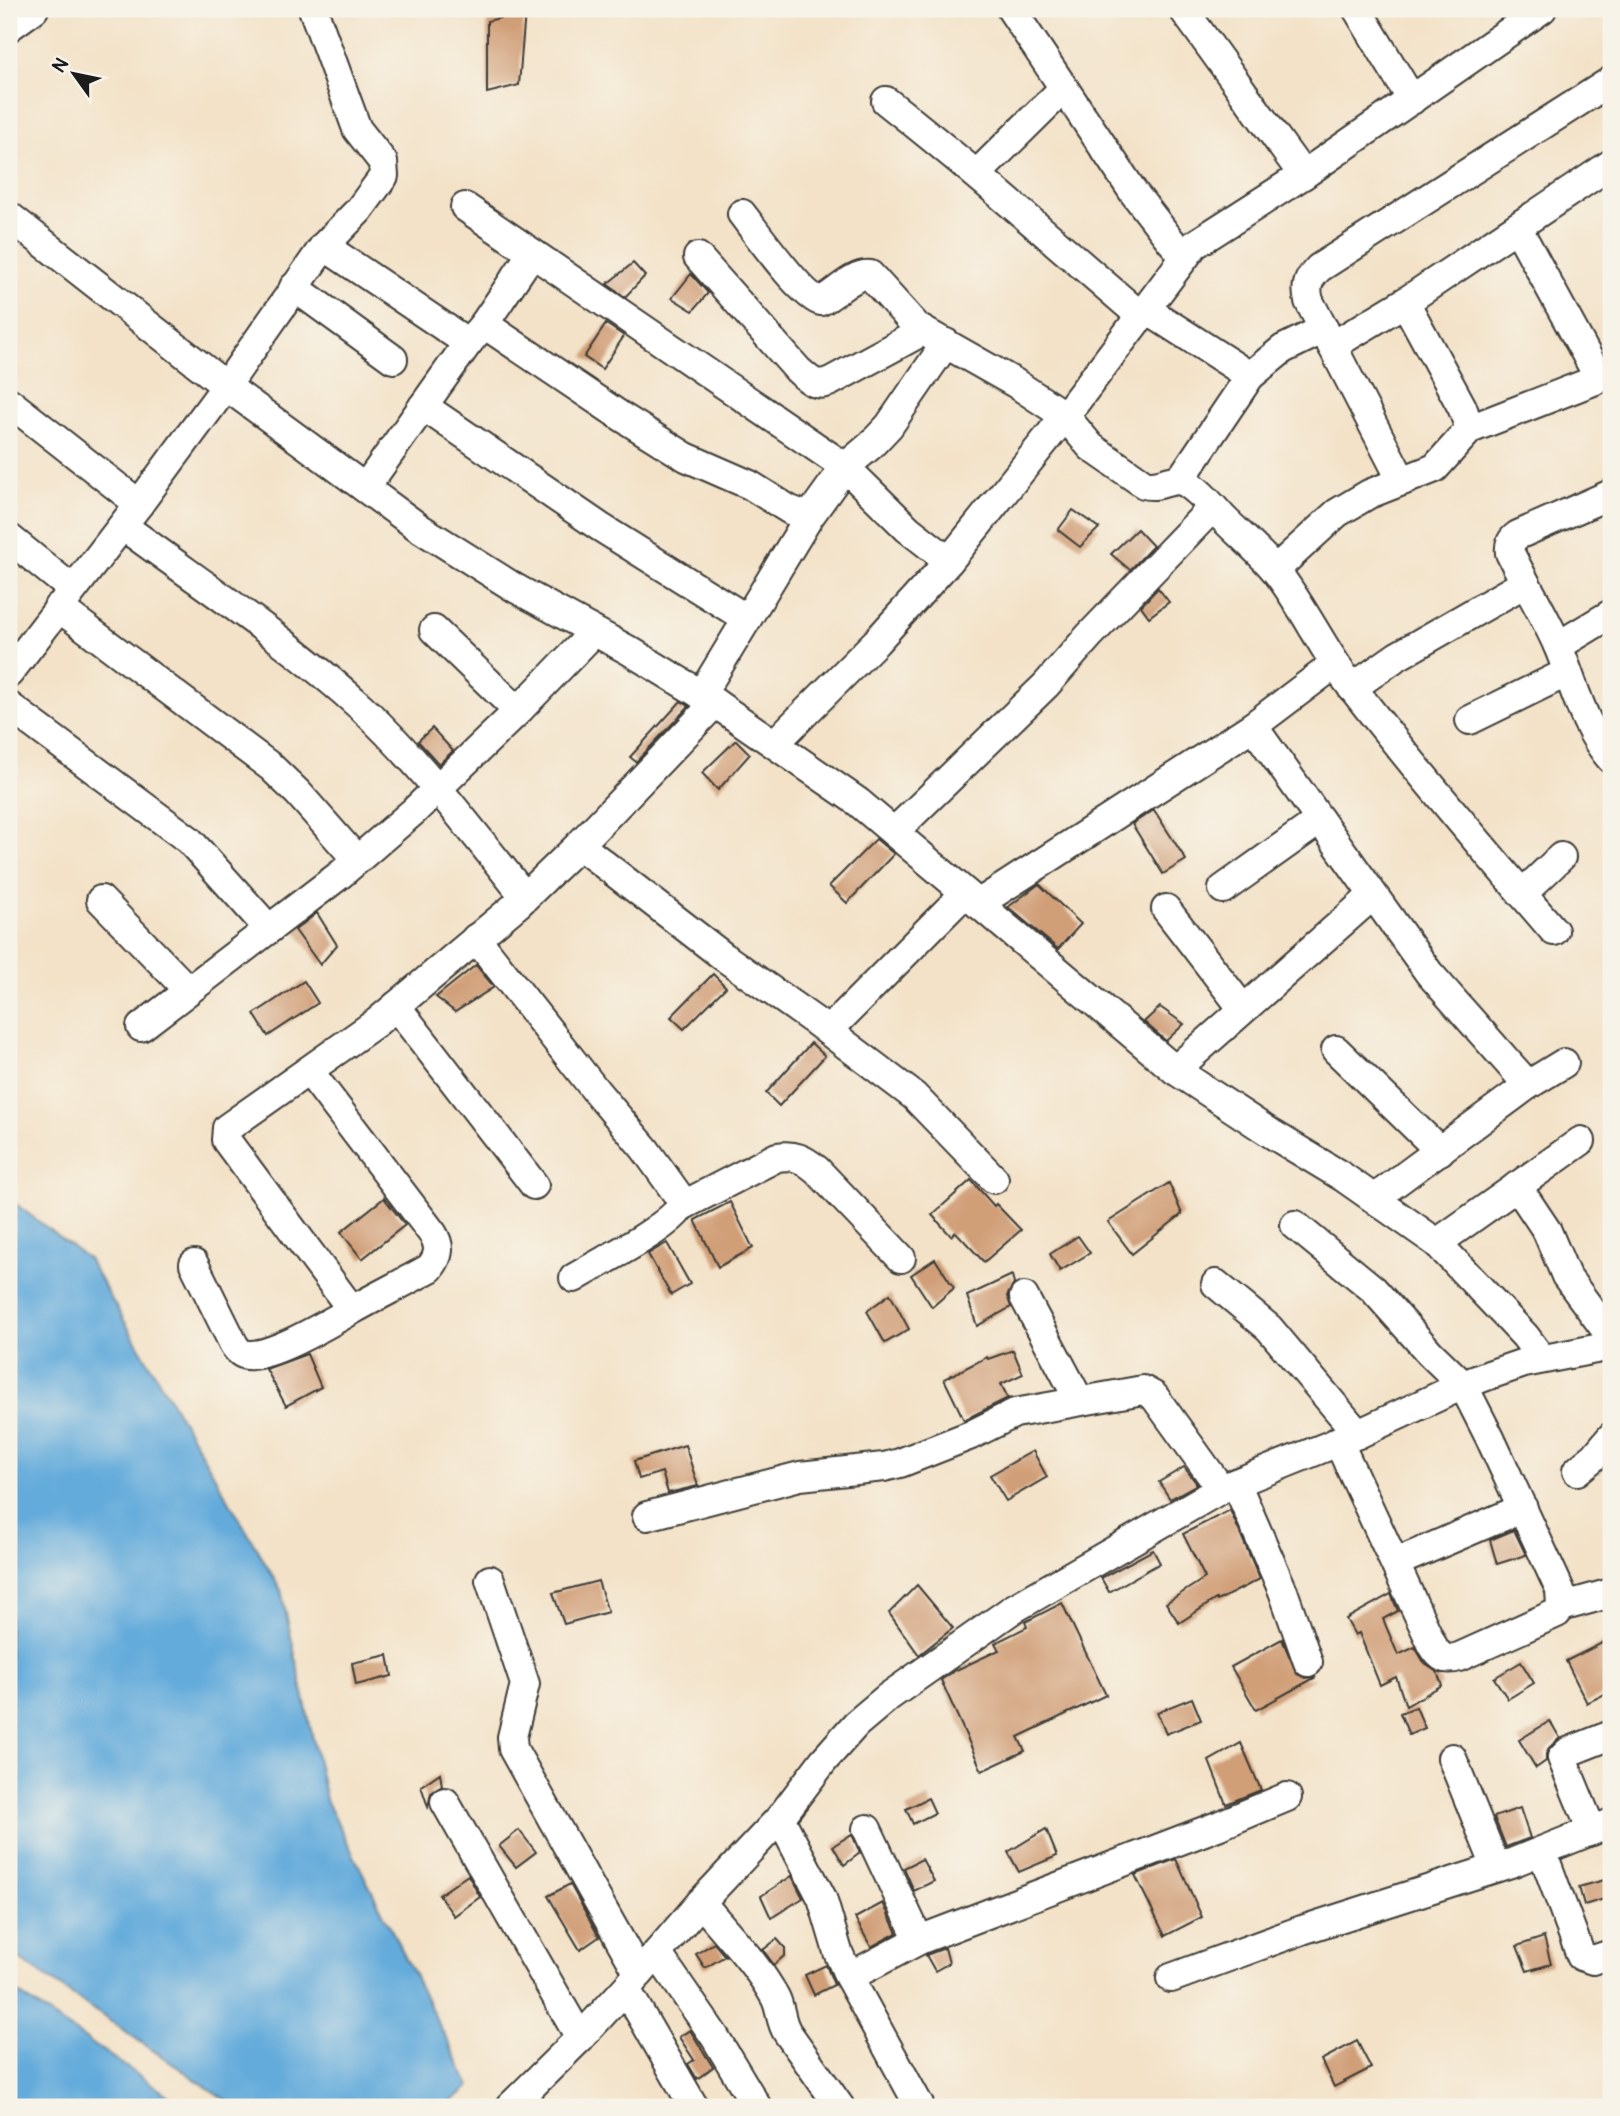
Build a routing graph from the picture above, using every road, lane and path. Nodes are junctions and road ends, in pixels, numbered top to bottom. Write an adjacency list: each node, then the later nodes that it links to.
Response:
1 (34, 9): 7 (street)
2 (313, 9): 19 (street)
3 (1011, 9): 9 (street)
4 (1183, 9): 14 (street)
5 (1357, 9): 10 (street)
6 (1542, 9): 10 (street)
7 (9, 27)
8 (1611, 80): 28 (street)
9 (1064, 88): 13 (street); 21 (street)
10 (1412, 100): 14 (street)
11 (886, 101): 13 (street)
12 (1611, 164): 17 (street)
13 (977, 174): 25 (street)
14 (1303, 175): 21 (street)
15 (465, 208): 20 (street)
16 (742, 214): 27 (street)
17 (1517, 227): 24 (street); 31 (street)
18 (14, 231): 32 (street)
19 (324, 246): 23 (street); 26 (street)
20 (532, 253): 26 (street); 37 (street)
21 (1187, 253): 25 (street)
22 (698, 257): 27 (street)
23 (294, 286): 29 (street); 32 (street)
24 (1405, 302): 28 (street); 36 (street)
25 (1144, 313): 30 (street); 35 (street)
26 (476, 333): 34 (street); 44 (street)
27 (934, 337): 35 (street); 37 (street)
28 (1328, 338): 30 (street); 39 (street)
29 (393, 359)
30 (1250, 376): 38 (street)
31 (1605, 376): 36 (street)
32 (226, 386): 40 (street); 43 (street)
33 (9, 402): 43 (street)
34 (423, 406): 40 (street); 51 (street)
35 (1065, 416): 38 (street); 46 (street)
36 (1470, 429): 39 (street)
37 (845, 467): 44 (street); 46 (street)
38 (1180, 480): 42 (street)
39 (1402, 481): 47 (street)
40 (365, 488): 53 (street)
41 (1611, 494): 48 (street)
42 (1213, 508): 47 (street); 68 (street)
43 (131, 515): 49 (street); 66 (street)
44 (809, 517): 51 (street)
45 (9, 538): 49 (street)
46 (949, 561): 64 (street)
47 (1275, 570): 56 (street)
48 (1525, 583): 54 (street); 58 (street)
49 (65, 598): 55 (street); 71 (street)
50 (1611, 614): 54 (street)
51 (747, 619): 59 (street)
52 (434, 630): 61 (street)
53 (594, 632): 59 (street); 61 (street)
54 (1558, 646): 57 (street)
55 (14, 654)
56 (1335, 664): 58 (street); 63 (street)
57 (1566, 673): 62 (street); 65 (street)
58 (1352, 688): 73 (street)
59 (708, 699): 64 (street); 69 (street)
60 (9, 706): 79 (street)
61 (518, 711): 66 (street)
62 (1470, 720)
63 (1253, 726): 67 (street); 76 (street)
64 (775, 743): 68 (street)
65 (1608, 751)
66 (437, 789): 71 (street); 75 (street)
67 (1320, 820): 72 (street); 74 (street)
68 (894, 832): 76 (street)
69 (579, 845): 75 (street); 86 (street)
70 (1561, 857): 73 (street)
71 (357, 860): 79 (street)
72 (1223, 888)
73 (1522, 894): 80 (street)
74 (1372, 896): 84 (street); 91 (street)
75 (526, 897): 81 (street)
76 (972, 898): 86 (street); 89 (street)
77 (101, 900): 82 (street)
78 (1166, 909): 84 (street)
79 (269, 929): 82 (street)
80 (1554, 931)
81 (476, 938): 83 (street); 98 (street)
82 (188, 990): 85 (street)
83 (396, 1006): 90 (street); 95 (street)
84 (1243, 1009): 89 (street)
85 (141, 1027)
86 (828, 1031): 94 (street)
87 (1336, 1050): 93 (street)
88 (1563, 1062): 91 (street)
89 (1175, 1070): 97 (street)
90 (310, 1071): 106 (street); 106 (street)
91 (1528, 1085): 93 (street)
92 (1581, 1141): 96 (street)
93 (1440, 1151): 97 (street)
94 (994, 1179)
95 (534, 1185)
96 (1517, 1186): 100 (street); 107 (street)
97 (1375, 1198): 100 (street)
98 (680, 1207): 101 (street); 103 (street)
99 (1295, 1225): 110 (street)
100 (1437, 1243): 109 (street)
101 (901, 1258)
102 (194, 1264): 106 (street)
103 (574, 1278)
104 (1216, 1284): 112 (street)
105 (1024, 1297): 111 (street)
106 (352, 1310)
107 (1611, 1337)
108 (1611, 1346): 109 (street)
109 (1542, 1359): 110 (street)
110 (1463, 1385): 112 (street); 116 (street)
111 (1079, 1401): 115 (street); 117 (street)
112 (1348, 1437): 115 (street); 118 (street)
113 (1611, 1437): 114 (street)
114 (1577, 1471)
115 (1228, 1486): 122 (street); 127 (street)
116 (1523, 1508): 118 (street); 121 (street)
117 (647, 1516)
118 (1395, 1563): 121 (street)
119 (490, 1580): 138 (street)
120 (1611, 1593): 121 (street)
121 (1561, 1607)
122 (1308, 1662)
123 (1611, 1735): 128 (street)
124 (1452, 1758): 131 (street)
125 (1287, 1797): 133 (street)
126 (444, 1802): 139 (street)
127 (780, 1818): 132 (street); 136 (street)
128 (1601, 1827): 130 (street)
129 (867, 1829): 133 (street)
130 (1542, 1851): 131 (street); 135 (street)
131 (1496, 1867): 137 (street)
132 (701, 1902): 134 (street); 143 (street)
133 (919, 1940): 136 (street)
134 (657, 1953): 138 (street); 142 (street)
135 (1611, 1954)
136 (849, 1977): 144 (street)
137 (1171, 1978)
138 (632, 1982): 139 (street); 141 (street)
139 (580, 2038): 140 (street)
140 (510, 2107)
141 (694, 2107)
142 (757, 2107)
143 (840, 2107)
144 (920, 2107)

